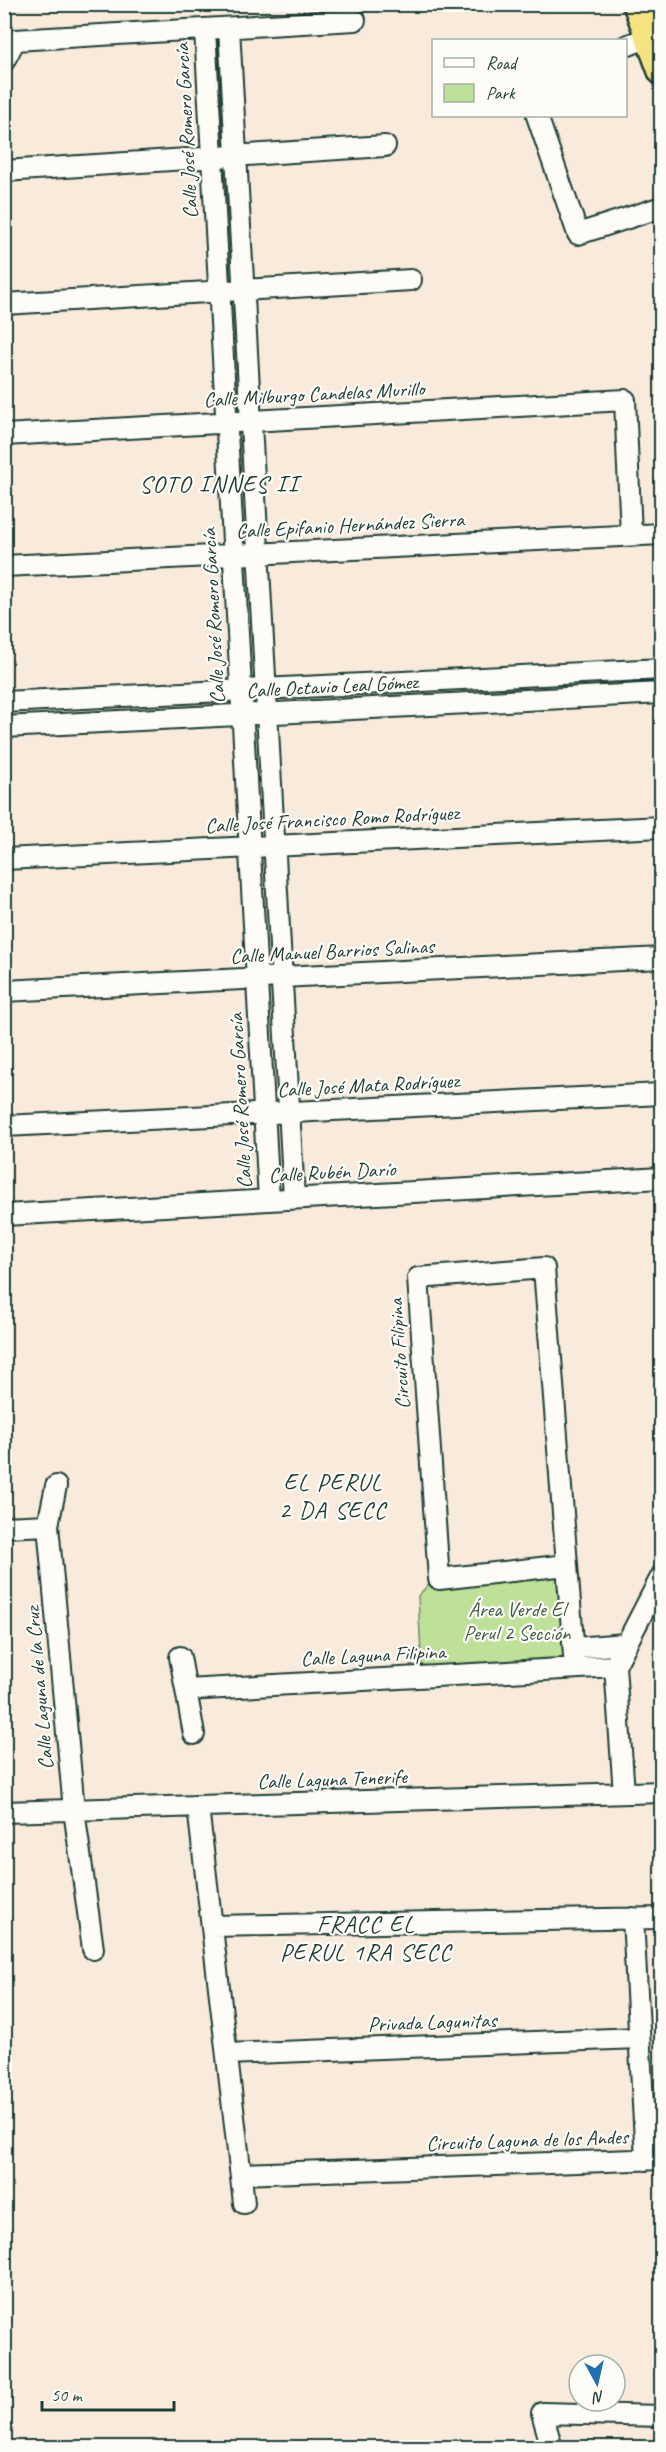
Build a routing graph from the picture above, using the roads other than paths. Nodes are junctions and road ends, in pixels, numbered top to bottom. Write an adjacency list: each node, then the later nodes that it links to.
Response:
1 (637, 4): 5 (highway)
2 (356, 20): 3 (street)
3 (229, 28): 4 (street); 10 (street)
4 (204, 29): 6 (street); 11 (street, Calle José Romero García)
5 (637, 42): 7 (highway)
6 (4, 61)
7 (662, 71)
8 (537, 117): 13 (street)
9 (385, 146): 10 (street)
10 (237, 156): 11 (street); 15 (street)
11 (211, 158): 12 (street); 16 (street, Calle José Romero García)
12 (4, 171)
13 (662, 207)
14 (411, 279): 15 (street)
15 (244, 290): 16 (street); 18 (street)
16 (219, 291): 17 (street); 19 (street, Calle José Romero García)
17 (4, 304)
18 (252, 421): 19 (street, Calle Milburgo Candelas Murillo); 22 (street, Calle Milburgo Candelas Murillo); 23 (street)
19 (226, 422): 20 (street, Calle Milburgo Candelas Murillo); 24 (street, Calle José Romero García)
20 (4, 435)
21 (662, 534): 22 (street, Calle Epifanio Hernández Sierra)
22 (631, 535): 23 (street, Calle Epifanio Hernández Sierra)
23 (259, 554): 24 (street, Calle Epifanio Hernández Sierra); 27 (street)
24 (234, 555): 25 (street, Calle Epifanio Hernández Sierra); 28 (street, Calle José Romero García)
25 (4, 566)
26 (662, 669): 27 (street, Calle Octavio Leal Gómez)
27 (266, 689): 28 (street, Calle Octavio Leal Gómez); 31 (street)
28 (241, 690): 30 (street, Calle Octavio Leal Gómez); 32 (street, Calle José Romero García)
29 (662, 693): 31 (street, Calle Octavio Leal Gómez)
30 (4, 702)
31 (267, 713): 32 (street, Calle Octavio Leal Gómez); 35 (street)
32 (242, 714): 33 (street, Calle Octavio Leal Gómez); 36 (street, Calle José Romero García)
33 (4, 727)
34 (662, 827): 35 (street, Calle José Francisco Romo Rodríguez)
35 (275, 846): 36 (street, Calle José Francisco Romo Rodríguez); 39 (street)
36 (250, 847): 37 (street, Calle José Francisco Romo Rodríguez); 40 (street, Calle José Romero García)
37 (4, 859)
38 (662, 958): 39 (street, Calle Manuel Barrios Salinas)
39 (282, 977): 40 (street, Calle Manuel Barrios Salinas); 43 (street)
40 (257, 978): 41 (street, Calle Manuel Barrios Salinas); 44 (street, Calle José Romero García)
41 (4, 991)
42 (662, 1094): 43 (street, Calle José Mata Rodríguez)
43 (290, 1112): 44 (street, Calle José Mata Rodríguez); 47 (street)
44 (265, 1114): 45 (street, Calle José Mata Rodríguez); 48 (street, Calle José Romero García)
45 (4, 1126)
46 (662, 1178): 47 (street, Calle Rubén Darío)
47 (294, 1198): 48 (street, Calle Rubén Darío)
48 (269, 1200): 49 (street, Calle Rubén Darío)
49 (4, 1215)
50 (56, 1486): 51 (street, Calle Laguna de la Cruz)
51 (48, 1525): 52 (street); 65 (street, Calle Laguna de la Cruz)
52 (4, 1527)
53 (567, 1565): 53 (street, Circuito Filipina); 56 (street, Circuito Filipina)
54 (662, 1575): 55 (street)
55 (626, 1644): 56 (street); 58 (street)
56 (574, 1648): 59 (street, Circuito Filipina)
57 (180, 1657): 60 (street)
58 (615, 1666): 59 (street, Calle Laguna Filipina); 63 (street)
59 (575, 1668): 60 (street, Calle Laguna Filipina)
60 (186, 1690): 61 (street)
61 (194, 1734)
62 (662, 1792): 63 (street, Calle Laguna Tenerife)
63 (624, 1793): 64 (street, Calle Laguna Tenerife)
64 (198, 1807): 65 (street, Calle Laguna Tenerife); 69 (street)
65 (74, 1810): 66 (street, Calle Laguna Tenerife); 70 (street, Calle Laguna de la Cruz)
66 (4, 1812)
67 (633, 1918): 68 (street); 69 (street); 71 (street, Circuito Laguna de los Andes)
68 (662, 1918)
69 (212, 1926): 72 (street)
70 (93, 1949)
71 (639, 2038): 72 (street, Privada Lagunitas); 73 (street, Circuito Laguna de los Andes)
72 (227, 2054): 74 (street)
73 (654, 2159): 74 (street, Circuito Laguna de los Andes)
74 (241, 2174): 75 (street)
75 (244, 2203)
76 (662, 2416): 77 (street)
77 (552, 2448)

